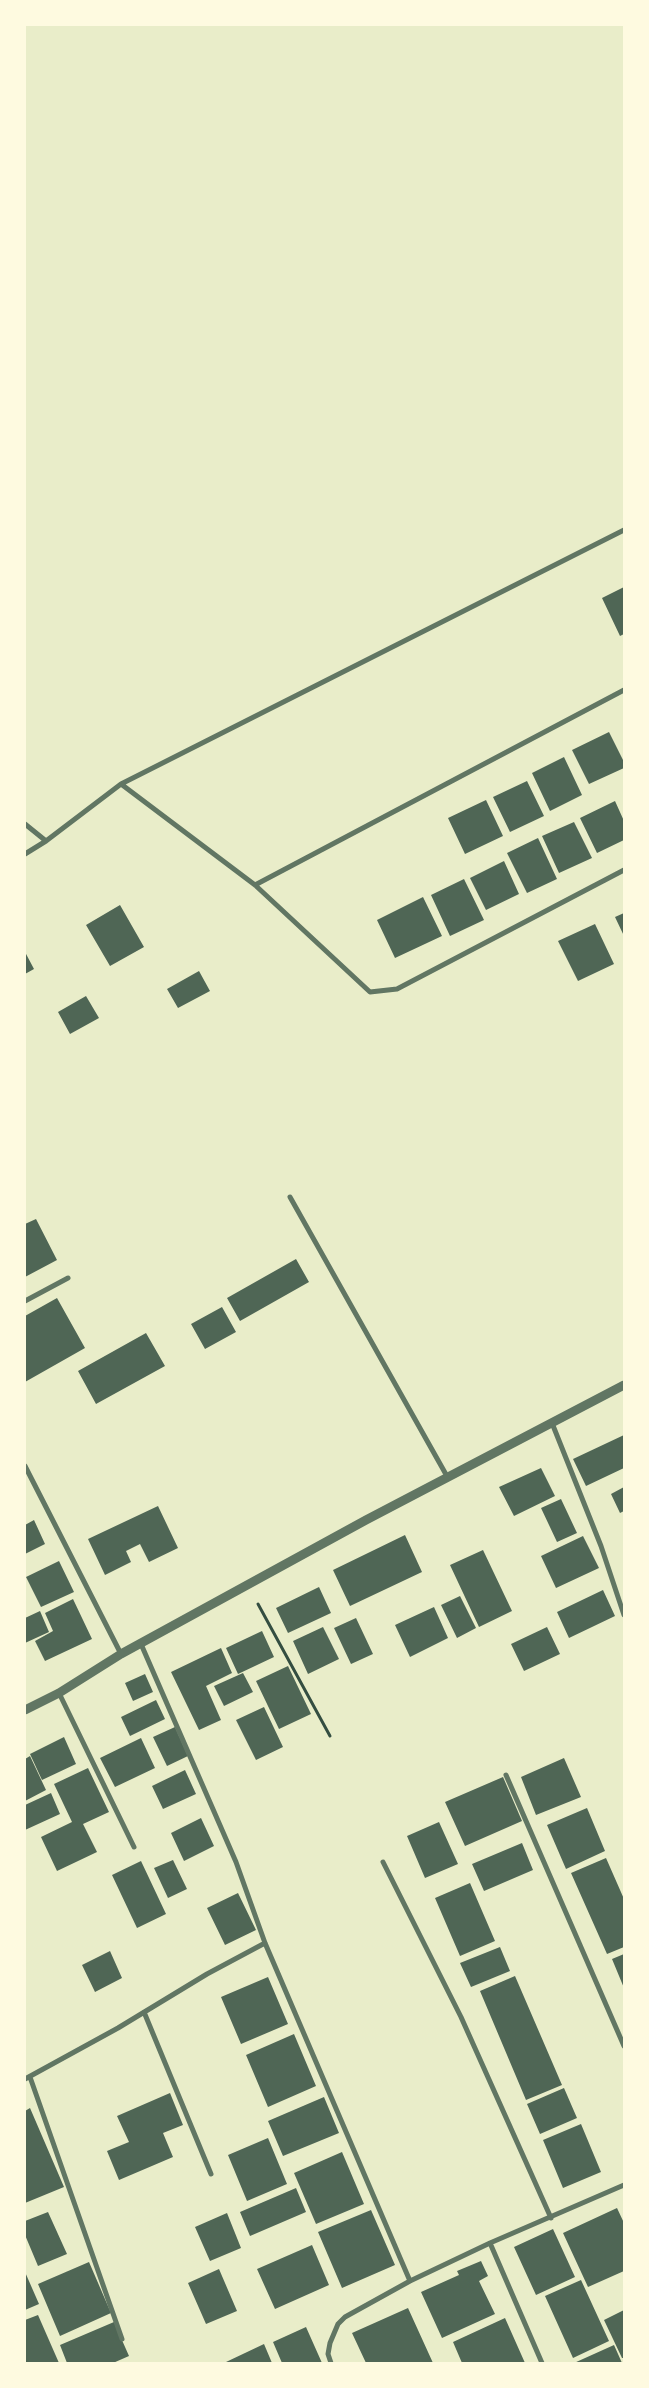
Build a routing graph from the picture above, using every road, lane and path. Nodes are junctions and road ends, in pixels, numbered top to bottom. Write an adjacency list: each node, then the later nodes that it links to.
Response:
1 (624, 530): 3 (street)
2 (624, 690): 8 (street)
3 (121, 784): 5 (street); 8 (street)
4 (25, 824): 5 (street)
5 (46, 841): 6 (street)
6 (25, 854)
7 (624, 870): 8 (street)
8 (255, 885)
9 (290, 1197): 15 (street)
10 (68, 1278): 11 (street)
11 (25, 1300)
12 (624, 1385): 13 (street)
13 (552, 1423): 15 (street); 17 (street)
14 (25, 1466): 19 (street)
15 (448, 1478): 16 (street)
16 (249, 1586): 18 (street); 22 (path)
17 (624, 1615)
18 (141, 1644): 19 (street); 26 (street)
19 (121, 1654): 20 (street)
20 (59, 1693): 21 (street); 24 (street)
21 (25, 1710)
22 (330, 1736)
23 (506, 1775): 28 (street)
24 (134, 1847)
25 (383, 1862): 32 (street)
26 (265, 1944): 27 (street); 34 (street)
27 (144, 2012): 29 (street); 30 (street)
28 (624, 2046)
29 (27, 2078): 35 (street)
30 (212, 2174)
31 (624, 2185): 32 (street)
32 (552, 2218): 33 (street)
33 (490, 2243): 34 (street); 37 (street)
34 (410, 2281): 36 (street)
35 (122, 2339)
36 (331, 2363)
37 (542, 2363)

